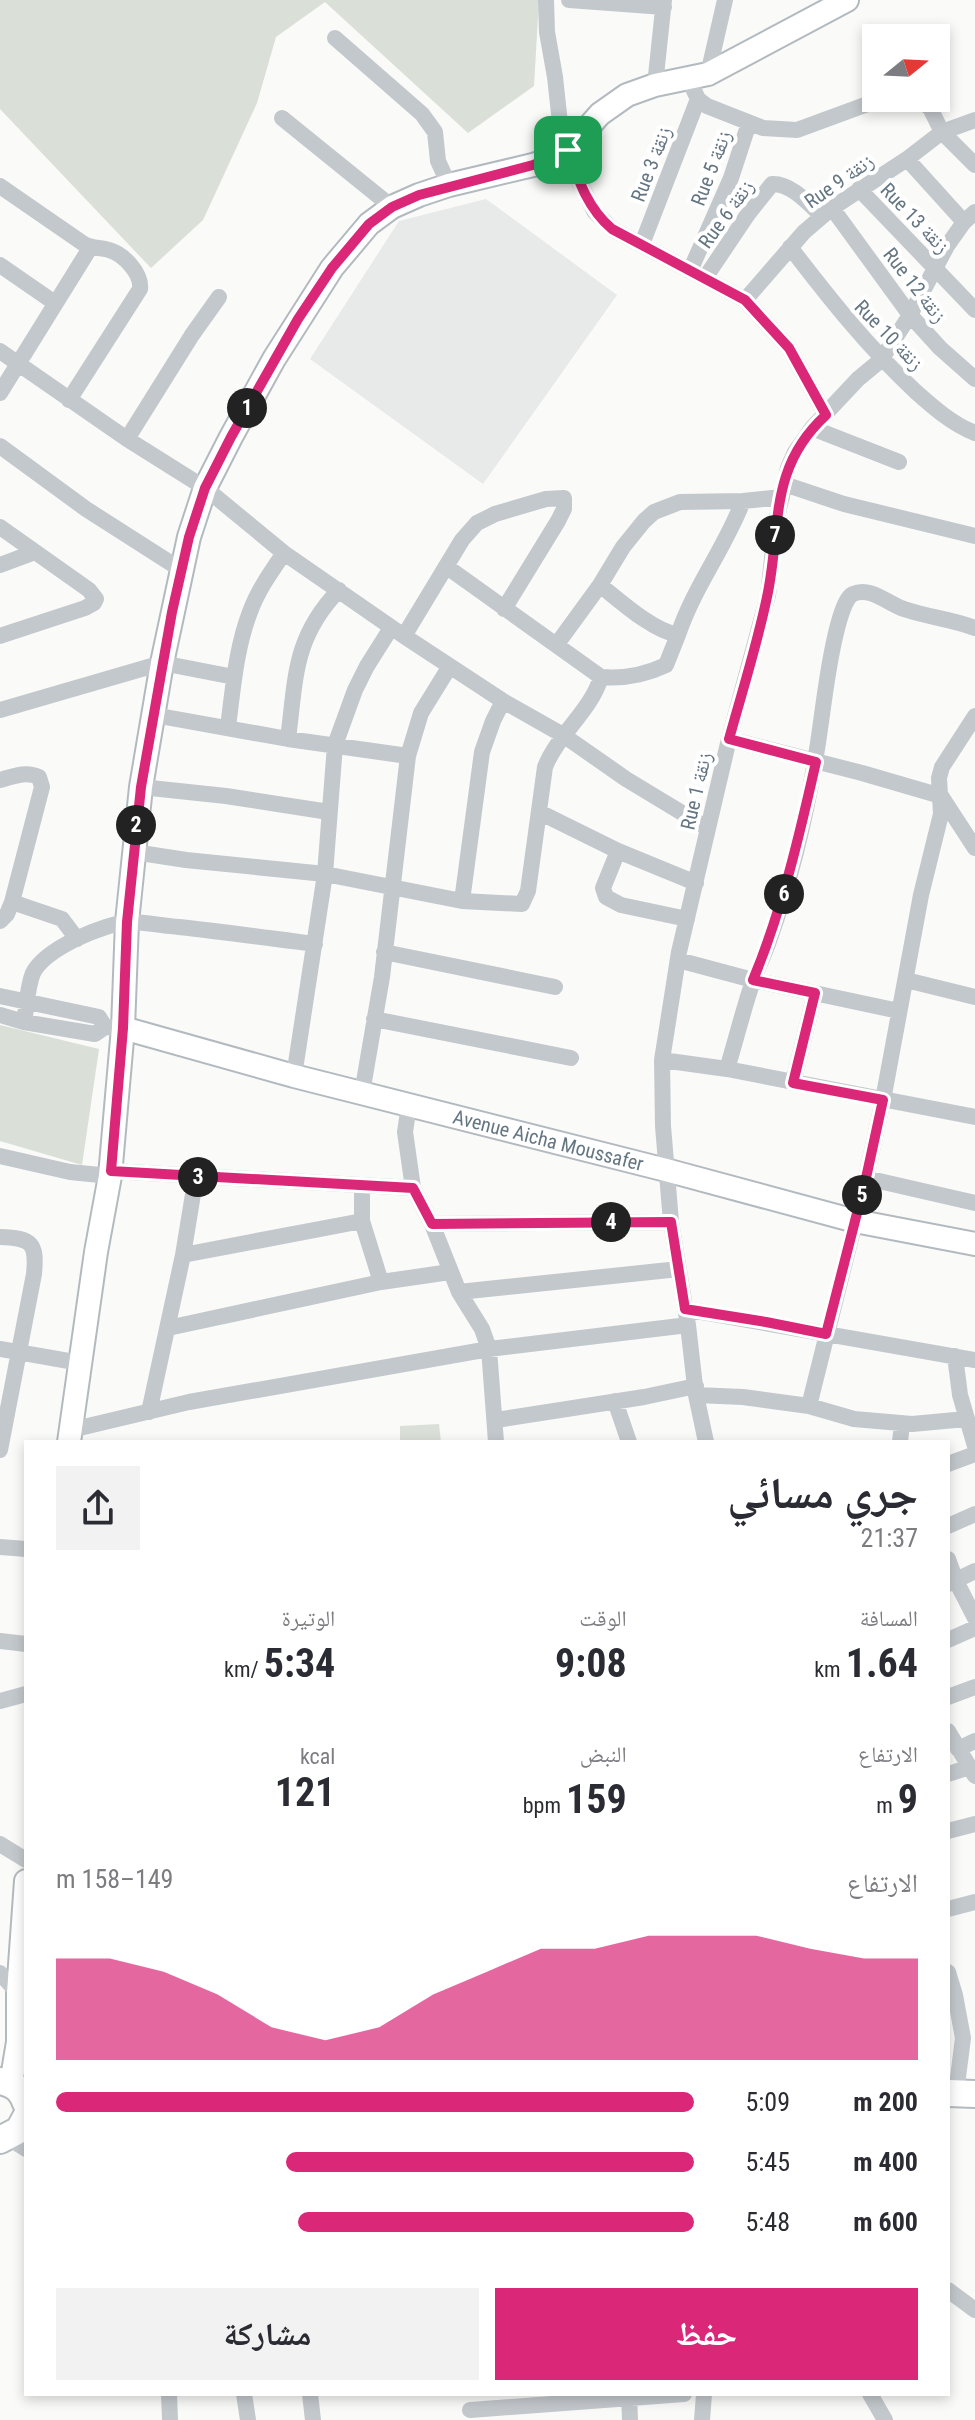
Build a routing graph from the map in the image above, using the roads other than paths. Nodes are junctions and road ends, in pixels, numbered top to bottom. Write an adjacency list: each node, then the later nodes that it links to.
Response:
1 (546, 0): 16 (street)
2 (569, 0): 5 (street)
3 (725, 0): 7 (street)
4 (847, 0): 7 (street)
5 (664, 3): 8 (street)
6 (335, 38): 19 (street)
7 (698, 76): 8 (street); 9 (street)
8 (655, 85): 16 (street)
9 (698, 99): 14 (street); 25 (street, Rue 3 زنقة)
10 (862, 106): 14 (street)
11 (932, 112): 15 (street)
12 (282, 118): 22 (street)
13 (975, 120): 15 (street, Rue 9 زنقة)
14 (749, 123): 30 (street, Rue 5 زنقة)
15 (942, 132): 17 (street, Rue 9 زنقة); 18 (street)
16 (568, 150): 19 (street); 25 (street)
17 (907, 159): 21 (street, Rue 9 زنقة); 24 (street)
18 (975, 165)
19 (449, 185): 22 (street)
20 (0, 186): 27 (street)
21 (859, 189): 23 (street, Rue 9 زنقة); 29 (street, Rue 13 زنقة)
22 (392, 207): 48 (street)
23 (827, 212): 26 (street, Rue 9 زنقة); 30 (street, Rue 6 زنقة); 35 (street, Rue 12 زنقة)
24 (972, 216): 29 (street, Rue 1 زنقة)
25 (642, 244): 30 (street)
26 (790, 247): 32 (street, Rue 9 زنقة); 37 (street, Rue 10 زنقة)
27 (90, 248): 33 (street); 41 (street)
28 (0, 265): 33 (street)
29 (935, 267): 34 (street, Rue 13 زنقة); 35 (street, Rue 1 زنقة)
30 (698, 274): 32 (street)
31 (219, 297): 45 (street)
32 (745, 300): 42 (street)
33 (55, 303): 38 (street)
34 (975, 310)
35 (910, 315): 37 (street, Rue 1 زنقة); 39 (street, Rue 12 زنقة)
36 (0, 351): 38 (street)
37 (881, 360): 42 (street, Rue 1 زنقة); 44 (street, Rue 10 زنقة)
38 (17, 363): 40 (street); 41 (street)
39 (975, 379)
40 (0, 393)
41 (69, 400): 45 (street)
42 (826, 415): 43 (street, Rue 1 زنقة)
43 (812, 428): 47 (street); 49 (street, Rue 1 زنقة)
44 (975, 433)
45 (127, 439): 48 (street)
46 (0, 446): 57 (street)
47 (899, 462)
48 (205, 488): 54 (street); 57 (street)
49 (783, 490): 50 (street); 52 (street); 77 (street, Rue 1 زنقة)
50 (743, 501): 58 (street); 63 (street)
51 (0, 527): 53 (street)
52 (975, 536)
53 (35, 552): 55 (street); 64 (street)
54 (284, 553): 59 (street); 68 (street)
55 (0, 565)
56 (447, 567): 60 (street); 60 (street); 62 (street)
57 (183, 571): 66 (street)
58 (600, 585): 63 (street); 65 (street)
59 (339, 590): 62 (street); 76 (street)
60 (504, 609): 65 (street)
61 (975, 628): 80 (street)
62 (397, 632): 67 (street); 78 (street)
63 (678, 635): 69 (street)
64 (0, 636)
65 (557, 644): 69 (street)
66 (162, 663): 68 (street); 71 (street); 72 (street)
67 (450, 666): 70 (street); 79 (street)
68 (234, 677): 74 (street)
69 (601, 677): 75 (street)
70 (503, 701): 75 (street); 93 (street)
71 (0, 710)
72 (154, 715): 74 (street); 82 (street)
73 (975, 716): 83 (street)
74 (228, 727): 76 (street)
75 (563, 735): 85 (street); 86 (street)
76 (288, 739): 78 (street)
77 (729, 739): 80 (street); 86 (street, Rue 1 زنقة)
78 (335, 745): 79 (street); 84 (street)
79 (408, 756): 92 (street)
80 (816, 762): 83 (street); 102 (street)
81 (0, 780): 94 (street)
82 (141, 787): 84 (street); 89 (street)
83 (941, 796): 87 (street); 103 (street)
84 (329, 812): 90 (street)
85 (539, 812): 88 (street); 93 (street)
86 (707, 828): 91 (street, Rue 1 زنقة)
87 (975, 848)
88 (618, 851): 91 (street); 95 (street)
89 (134, 852): 90 (street); 97 (street)
90 (325, 874): 92 (street); 99 (street)
91 (696, 883): 95 (street, Rue 1 زنقة)
92 (394, 888): 93 (street); 100 (street)
93 (462, 901)
94 (12, 902): 96 (street); 98 (street)
95 (687, 919): 101 (street, Rue 1 زنقة)
96 (0, 921)
97 (127, 922): 98 (street); 99 (street); 113 (street)
98 (77, 939): 108 (street)
99 (315, 944): 117 (street)
100 (384, 952): 104 (street); 111 (street)
101 (678, 960): 102 (street); 115 (street, Rue 1 زنقة)
102 (753, 980): 105 (street); 116 (street)
103 (906, 980): 107 (street); 109 (street)
104 (555, 987)
105 (815, 993): 109 (street); 118 (street)
106 (0, 996): 108 (street)
107 (975, 997)
108 (28, 1002): 112 (street); 113 (street)
109 (899, 1011): 120 (street)
110 (0, 1015): 112 (street)
111 (374, 1019): 114 (street); 119 (street)
112 (24, 1022): 113 (street)
113 (114, 1027): 117 (street, Avenue Aicha Moussafer); 125 (street)
114 (571, 1058)
115 (662, 1060): 116 (street); 124 (street, Rue 1 زنقة)
116 (727, 1069): 118 (street)
117 (294, 1076): 119 (street, Avenue Aicha Moussafer)
118 (793, 1083): 120 (street)
119 (362, 1093): 121 (street, Avenue Aicha Moussafer)
120 (883, 1100): 122 (street); 127 (street)
121 (409, 1105): 124 (street, Avenue Aicha Moussafer); 129 (street)
122 (975, 1117)
123 (0, 1156): 125 (street)
124 (666, 1170): 132 (street, Avenue Aicha Moussafer); 133 (street, Rue 1 زنقة)
125 (110, 1174): 126 (street); 150 (street)
126 (196, 1176): 128 (street); 137 (street)
127 (866, 1178): 130 (street); 132 (street)
128 (362, 1186): 129 (street); 131 (street)
129 (413, 1188): 134 (street)
130 (975, 1203)
131 (362, 1221): 137 (street); 140 (street)
132 (855, 1221): 136 (street, Avenue Aicha Moussafer); 144 (street)
133 (671, 1222): 134 (street); 138 (street, Rue 1 زنقة)
134 (432, 1224): 139 (street)
135 (0, 1237): 147 (street)
136 (975, 1244)
137 (183, 1255): 143 (street)
138 (679, 1269): 141 (street); 142 (street, Rue 1 زنقة)
139 (450, 1272): 140 (street); 141 (street)
140 (381, 1282): 143 (street)
141 (459, 1292): 146 (street)
142 (686, 1317): 144 (street); 146 (street); 151 (street, Rue 1 زنقة)
143 (168, 1328): 154 (street)
144 (826, 1334): 148 (street); 153 (street)
145 (0, 1349): 147 (street)
146 (489, 1349): 154 (street); 156 (street)
147 (19, 1352): 150 (street); 164 (street)
148 (955, 1356): 149 (street); 155 (street)
149 (975, 1360)
150 (80, 1363): 158 (street)
151 (696, 1391): 152 (street); 153 (street); 161 (street, Rue 1 زنقة)
152 (615, 1401): 156 (street); 160 (street)
153 (809, 1406): 157 (street)
154 (149, 1412): 158 (street)
155 (966, 1419): 157 (street); 163 (street)
156 (496, 1420): 159 (street)
157 (902, 1423): 162 (street)
158 (70, 1436)
159 (496, 1440)
160 (628, 1440)
161 (706, 1440)
162 (900, 1440)
163 (975, 1446)
164 (0, 1450)
165 (975, 1454): 166 (street)
166 (950, 1463)
167 (975, 1514): 168 (street)
168 (950, 1525)
169 (0, 1547): 170 (street)
170 (24, 1549)
171 (975, 1571): 172 (street)
172 (952, 1582): 173 (street)
173 (975, 1618)
174 (975, 1628): 175 (street)
175 (950, 1639)
176 (0, 1641): 177 (street)
177 (24, 1644)
178 (975, 1687): 180 (street)
179 (24, 1695): 181 (street)
180 (950, 1696)
181 (0, 1701)
182 (950, 1735): 184 (street)
183 (975, 1741): 184 (street)
184 (958, 1749): 185 (street)
185 (972, 1772): 186 (street)
186 (950, 1774)
187 (975, 1824): 188 (street)
188 (950, 1830)
189 (0, 1844): 190 (street)
190 (24, 1859)
191 (975, 1902): 192 (street)
192 (950, 1908)
193 (24, 1909): 196 (street)
194 (0, 1973): 196 (street)
195 (950, 1979): 198 (street)
196 (18, 1993): 197 (street)
197 (16, 2088)
198 (960, 2093)
199 (950, 2291): 200 (street)
200 (975, 2310)
201 (169, 2396): 208 (street)
202 (244, 2396): 209 (street)
203 (310, 2396): 210 (street)
204 (629, 2396): 207 (street); 211 (street)
205 (704, 2396): 212 (street)
206 (871, 2396): 213 (street)
207 (470, 2408)
208 (170, 2420)
209 (248, 2420)
210 (313, 2420)
211 (630, 2420)
212 (702, 2420)
213 (885, 2420)

